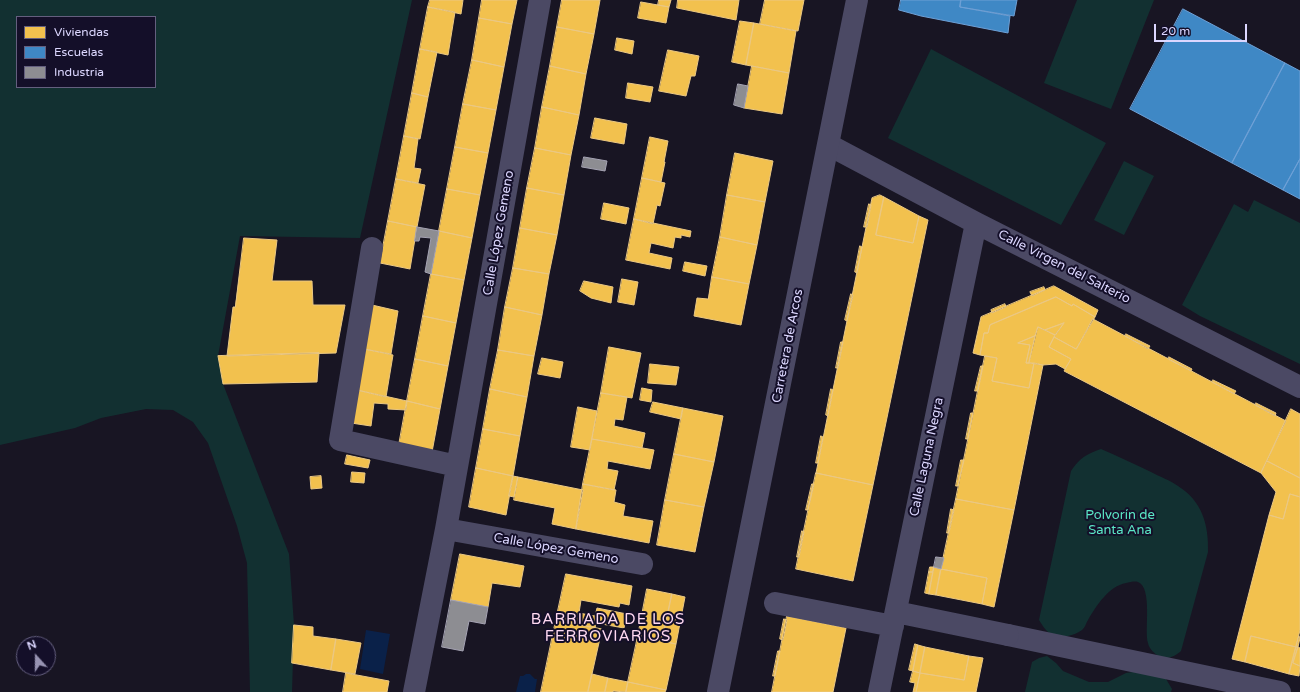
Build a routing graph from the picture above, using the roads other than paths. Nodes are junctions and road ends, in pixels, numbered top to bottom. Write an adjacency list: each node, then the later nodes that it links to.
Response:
1 (540, 0): 7 (street, Calle López Gemeno)
2 (858, 0): 3 (street, Carretera de Arcos)
3 (829, 145): 4 (street, Calle Virgen del Salterio); 13 (street, Carretera de Arcos)
4 (976, 223): 6 (street, Calle Virgen del Salterio); 11 (street, Calle Laguna Negra)
5 (372, 248): 7 (street)
6 (1300, 387)
7 (457, 466): 8 (street, Calle López Gemeno)
8 (446, 529): 9 (street, Calle López Gemeno); 12 (street, Calle López Gemeno)
9 (642, 564)
10 (775, 603): 11 (street)
11 (894, 619): 14 (street, Calle Laguna Negra); 15 (street)
12 (414, 692)
13 (718, 692)
14 (879, 692)
15 (1280, 692)

